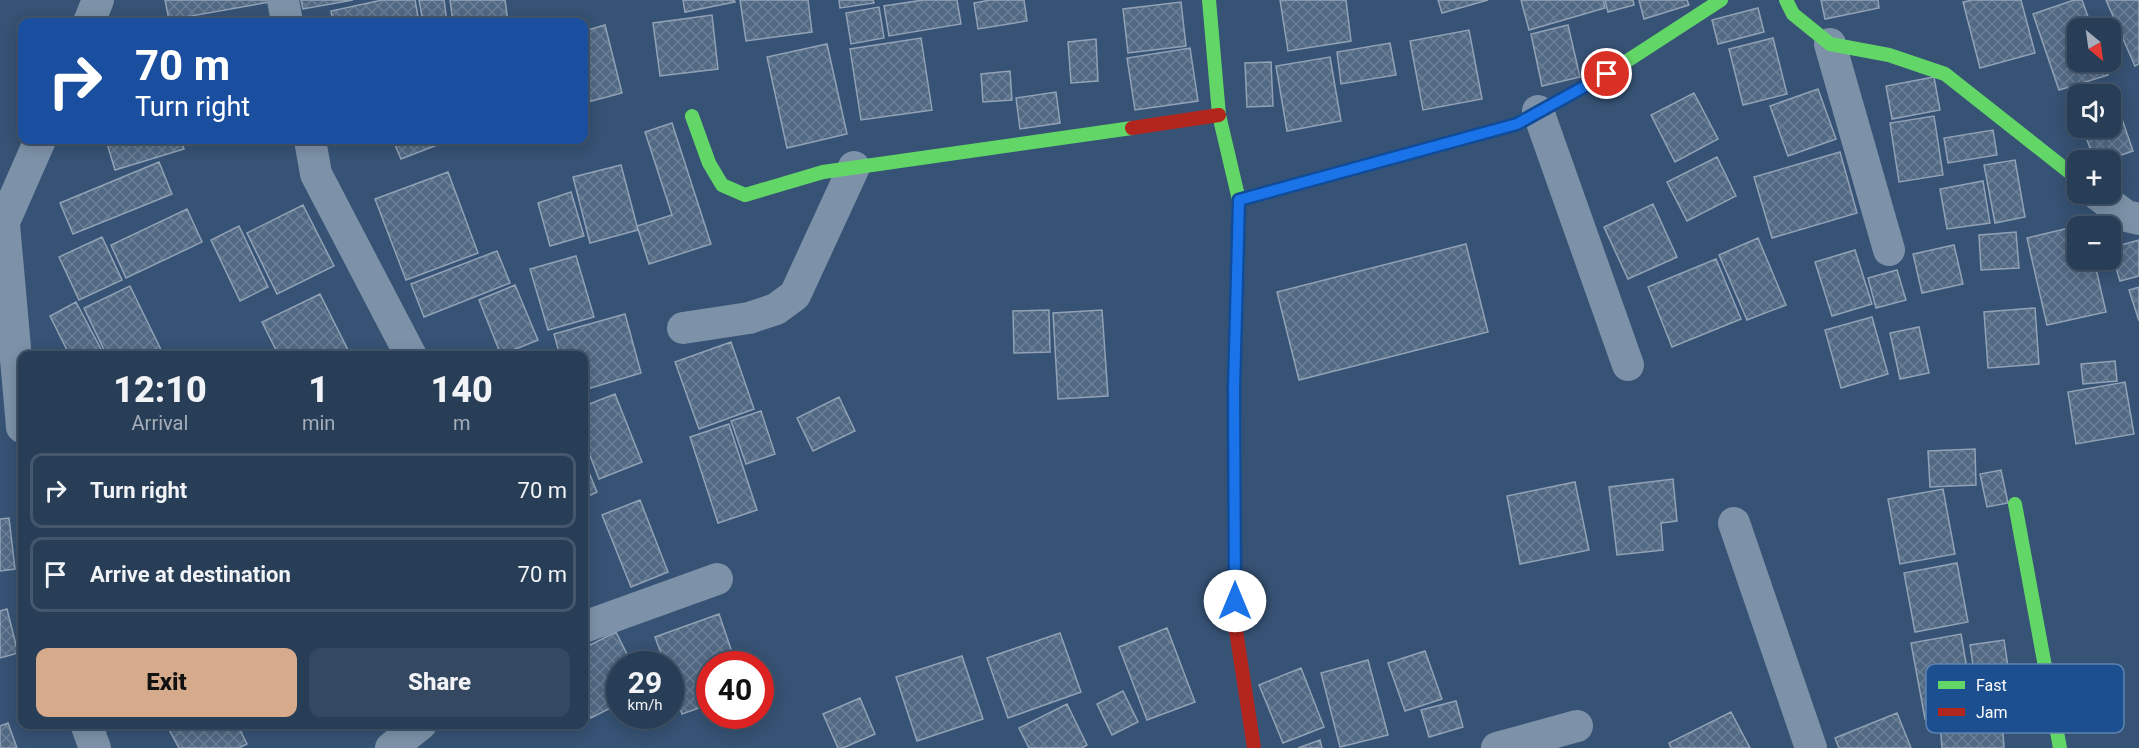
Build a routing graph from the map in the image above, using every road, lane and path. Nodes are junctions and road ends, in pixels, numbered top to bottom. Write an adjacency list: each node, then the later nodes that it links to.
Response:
1 (99, 0): 6 (street)
2 (283, 0): 7 (street)
3 (1209, 0): 10 (street)
4 (1720, 0): 9 (street)
5 (1786, 0): 8 (street)
6 (91, 18)
7 (286, 18)
8 (1830, 44): 15 (street); 20 (street)
9 (1538, 111): 16 (street); 23 (street)
10 (1219, 115): 14 (street); 16 (street)
11 (692, 116): 14 (street)
12 (38, 144): 19 (street)
13 (311, 144): 22 (street)
14 (854, 167): 21 (street)
15 (2067, 170)
16 (1239, 200): 36 (street)
17 (2110, 204): 18 (street)
18 (2139, 219)
19 (2, 228): 24 (street)
20 (1889, 250)
21 (683, 328)
22 (408, 351)
23 (1628, 365)
24 (18, 387)
25 (2015, 504): 29 (street)
26 (1734, 523): 38 (street)
27 (717, 579): 28 (street)
28 (588, 626)
29 (2045, 664)
30 (1577, 726): 37 (street)
31 (88, 729): 34 (street)
32 (415, 729): 35 (street)
33 (2057, 733): 39 (street)
34 (95, 748)
35 (391, 748)
36 (1254, 748)
37 (1497, 748)
38 (1810, 748)
39 (2060, 748)

